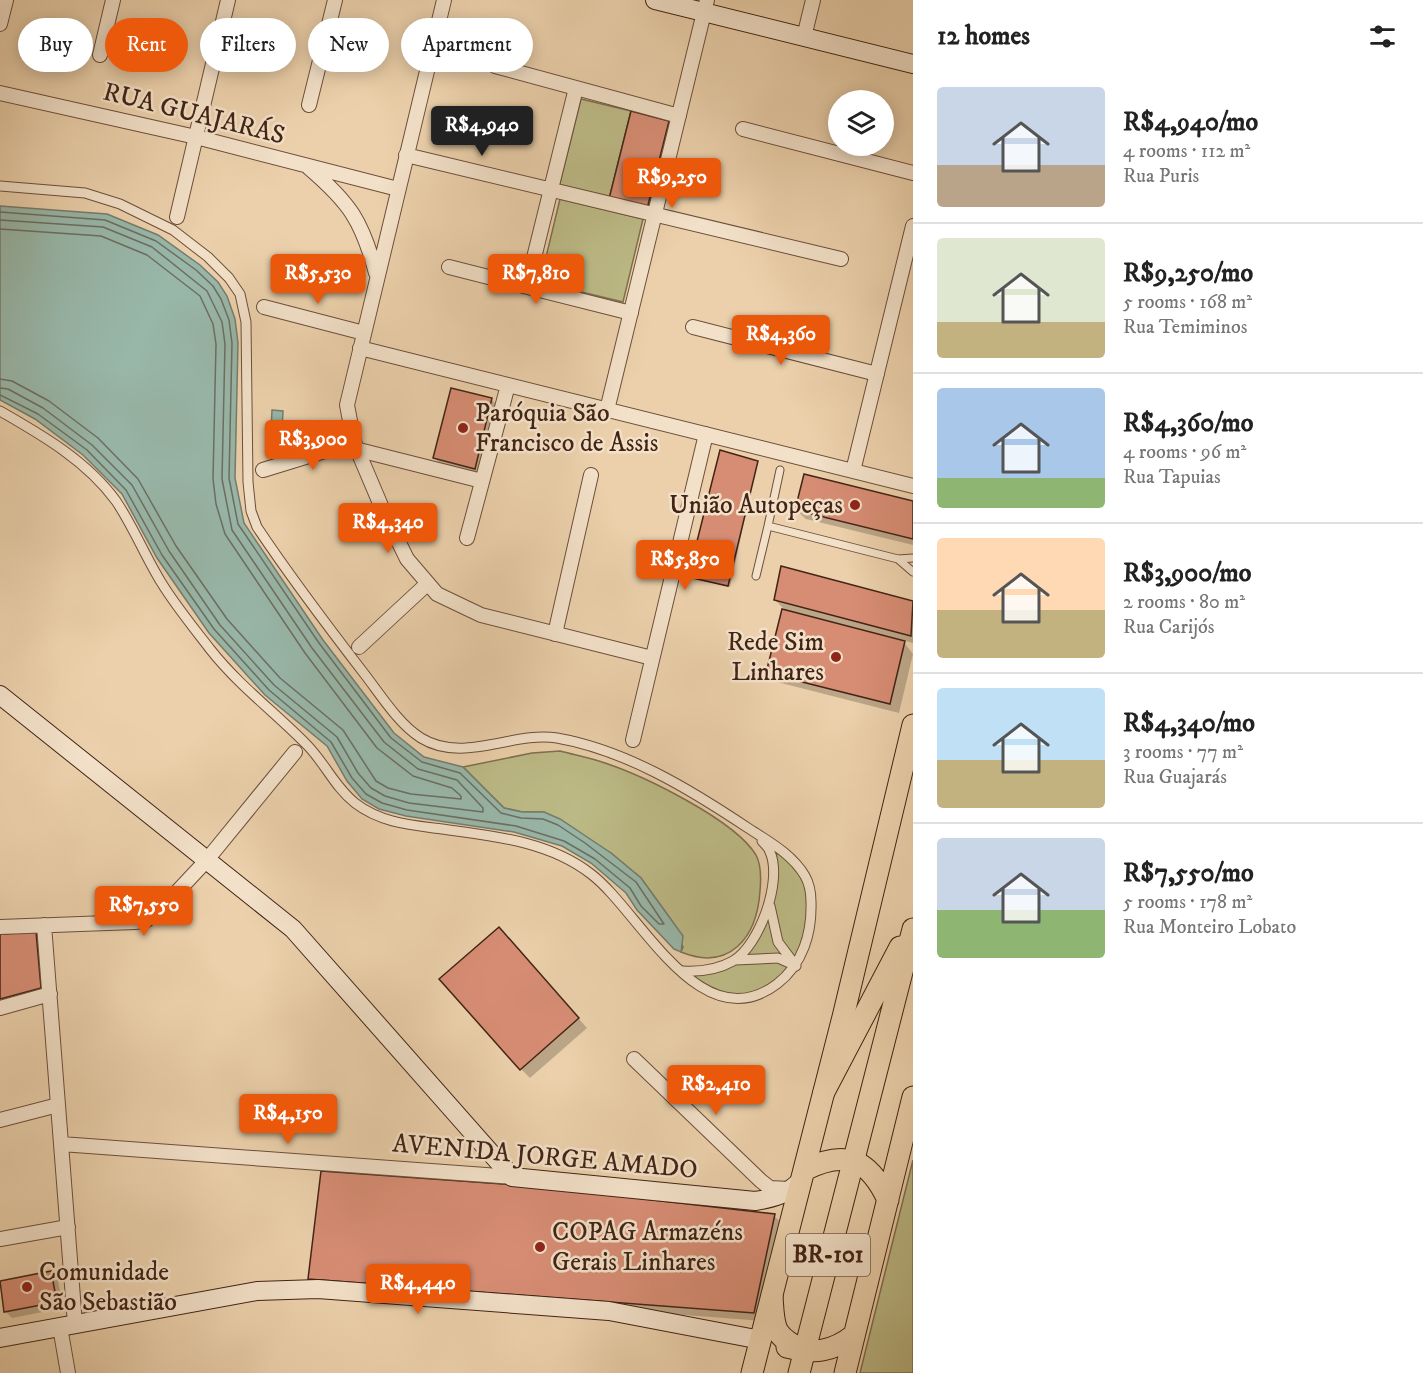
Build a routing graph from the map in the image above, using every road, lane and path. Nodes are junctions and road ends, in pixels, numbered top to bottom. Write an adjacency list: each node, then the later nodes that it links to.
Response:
1 (6, 0): 9 (street)
2 (113, 0): 12 (street)
3 (228, 0): 20 (street)
4 (335, 0): 17 (street)
5 (444, 0): 21 (street)
6 (813, 0): 10 (street)
7 (666, 1): 8 (main road)
8 (706, 4): 10 (main road); 18 (street)
9 (0, 24)
10 (805, 31): 11 (main road); 13 (main road)
11 (913, 51)
12 (100, 55)
13 (913, 64)
14 (517, 72): 15 (street)
15 (576, 88): 18 (street); 26 (street)
16 (0, 93): 20 (street, RUA GUAJARÁS)
17 (309, 105)
18 (679, 116): 27 (street)
19 (743, 129): 23 (street)
20 (196, 137): 22 (street, RUA GUAJARÁS); 28 (street)
21 (406, 155): 25 (street); 26 (street)
22 (306, 166): 25 (street, RUA GUAJARÁS); 32 (street, RUA GUAJARÁS)
23 (913, 173)
24 (0, 186): 66 (street)
25 (398, 189): 32 (street)
26 (550, 189): 27 (street); 34 (street)
27 (655, 215): 30 (street); 36 (street)
28 (177, 217)
29 (913, 226): 33 (street)
30 (841, 259)
31 (449, 267): 34 (street)
32 (377, 275): 38 (street, RUA GUAJARÁS)
33 (907, 280): 40 (street)
34 (527, 286): 36 (street)
35 (264, 307): 38 (street)
36 (631, 313): 42 (street)
37 (693, 327): 40 (street)
38 (364, 333): 39 (street, RUA GUAJARÁS)
39 (360, 348): 41 (street); 45 (street, RUA GUAJARÁS)
40 (877, 374): 48 (street)
41 (508, 385): 42 (street); 50 (street)
42 (607, 410): 44 (street)
43 (0, 411): 75 (street)
44 (706, 434): 48 (street); 61 (street)
45 (356, 446): 46 (street); 50 (street); 58 (street, RUA GUAJARÁS)
46 (263, 470)
47 (780, 470): 52 (lane)
48 (853, 471): 51 (street)
49 (591, 475): 59 (street)
50 (482, 481): 53 (street)
51 (913, 486)
52 (768, 526): 55 (lane); 57 (lane)
53 (467, 538)
54 (913, 558): 55 (lane)
55 (898, 559): 56 (lane)
56 (913, 572)
57 (756, 576)
58 (427, 584): 59 (street, RUA GUAJARÁS); 60 (street)
59 (555, 634): 61 (street, RUA GUAJARÁS)
60 (359, 647)
61 (652, 658): 64 (street)
62 (0, 695): 67 (main road)
63 (913, 725): 79 (main road)
64 (633, 740)
65 (295, 752): 67 (street)
66 (757, 834): 68 (street); 74 (street)
67 (206, 861): 70 (street); 85 (main road)
68 (770, 895): 73 (street); 74 (street)
69 (913, 923): 79 (main road)
70 (44, 925): 71 (street); 76 (street)
71 (0, 927)
72 (913, 929): 84 (main road, BR-101)
73 (735, 960): 74 (street); 75 (street)
74 (796, 966): 75 (street)
75 (682, 971)
76 (50, 994): 77 (street); 81 (street)
77 (0, 1008)
78 (634, 1059): 86 (street)
79 (824, 1092): 86 (main road)
80 (913, 1097): 87 (main road)
81 (58, 1105): 82 (street); 83 (street)
82 (0, 1120)
83 (61, 1144): 85 (street, AVENIDA JORGE AMADO); 88 (street)
84 (852, 1159): 86 (main road); 87 (main road); 95 (main road, BR-101)
85 (513, 1177): 86 (main road, AVENIDA JORGE AMADO)
86 (800, 1179): 90 (main road)
87 (888, 1200): 92 (main road)
88 (68, 1227): 89 (street); 91 (street)
89 (0, 1239)
90 (772, 1295): 94 (main road); 95 (main road)
91 (68, 1325): 93 (main road); 94 (main road); 96 (street)
92 (854, 1335): 95 (main road); 99 (main road)
93 (0, 1338)
94 (761, 1340): 95 (main road); 97 (main road)
95 (804, 1351): 98 (main road, BR-101)
96 (68, 1373)
97 (753, 1373)
98 (799, 1373)
99 (845, 1373)

